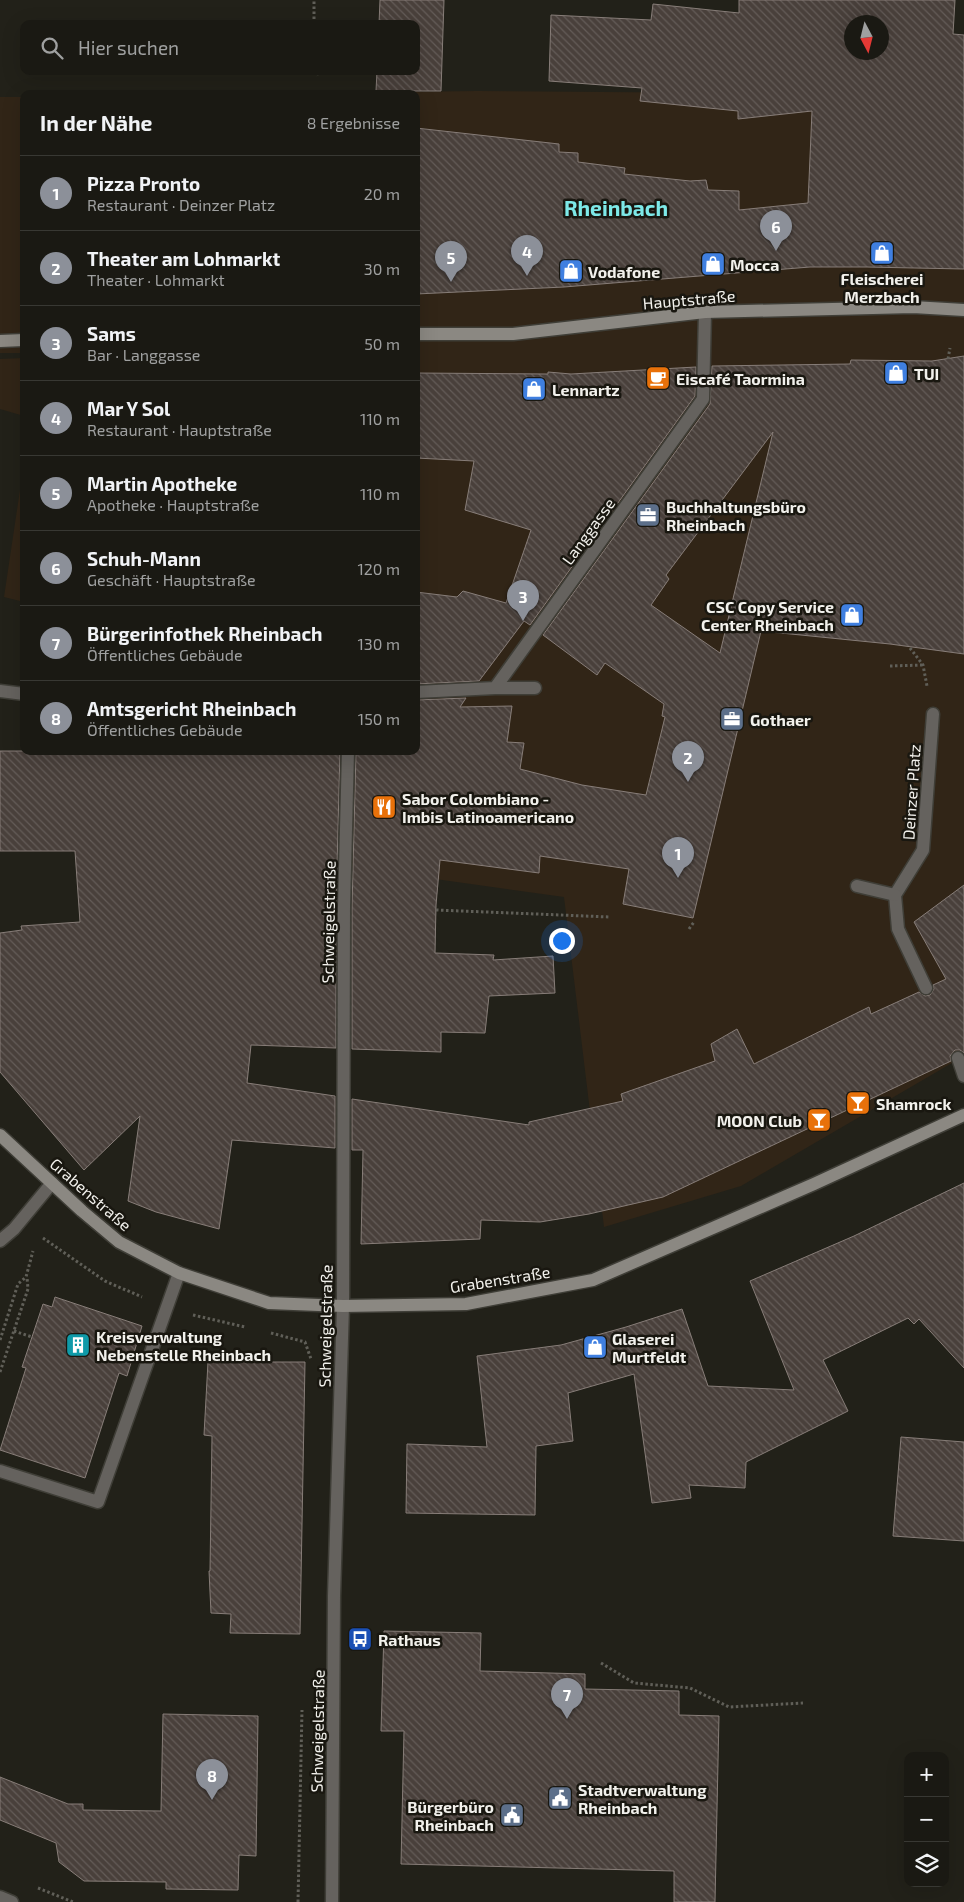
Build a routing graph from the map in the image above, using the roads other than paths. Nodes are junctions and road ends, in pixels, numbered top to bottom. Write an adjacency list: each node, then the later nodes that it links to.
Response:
1 (964, 310): 2 (main road, Hauptstraße)
2 (705, 312): 3 (main road, Hauptstraße); 6 (street, Langgasse)
3 (420, 334)
4 (0, 340): 5 (main road)
5 (20, 340)
6 (495, 688): 7 (street); 9 (street)
7 (535, 688)
8 (0, 691): 10 (street)
9 (420, 692)
10 (20, 694)
11 (932, 714): 14 (street, Deinzer Platz)
12 (348, 755): 23 (street, Schweigelstraße)
13 (857, 886): 14 (street)
14 (895, 895): 15 (street)
15 (926, 988)
16 (958, 1058): 17 (street)
17 (964, 1076)
18 (964, 1115): 23 (main road, Grabenstraße)
19 (0, 1135): 20 (main road, Grabenstraße)
20 (52, 1183): 21 (street); 22 (main road, Grabenstraße)
21 (0, 1241)
22 (179, 1273): 23 (main road, Grabenstraße); 24 (street)
23 (343, 1306): 27 (street, Schweigelstraße)
24 (0, 1471)
25 (0, 1897): 26 (street)
26 (12, 1902)
27 (332, 1902)

